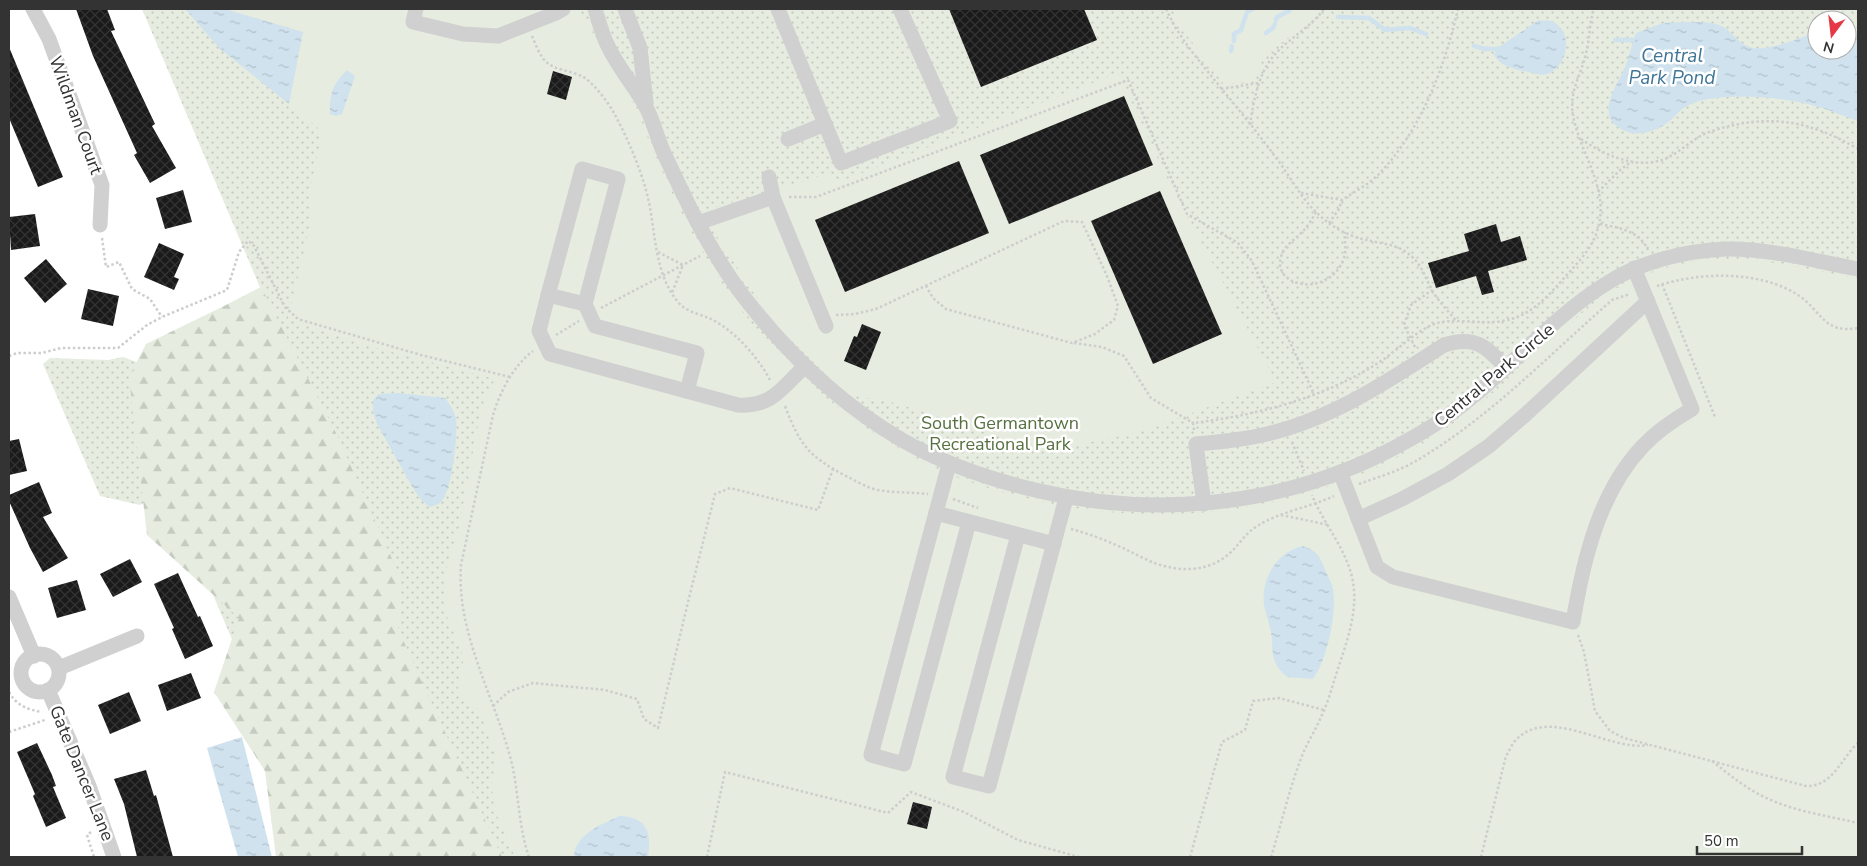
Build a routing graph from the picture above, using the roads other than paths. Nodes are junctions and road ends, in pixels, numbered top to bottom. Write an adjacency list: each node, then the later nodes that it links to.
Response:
1 (33, 9): 14 (street, Wildman Court)
2 (416, 9): 3 (street)
3 (563, 9)
4 (595, 9): 8 (street, Central Park Circle)
5 (625, 9): 8 (street, Central Park Circle)
6 (778, 9): 9 (street)
7 (900, 9): 9 (street)
8 (646, 107): 13 (street, Central Park Circle)
9 (825, 124): 10 (street)
10 (788, 139)
11 (769, 177): 12 (street)
12 (773, 197): 13 (street); 20 (street)
13 (698, 223): 21 (street, Central Park Circle)
14 (100, 225)
15 (1634, 268): 16 (street, Central Park Circle); 18 (street); 22 (street, Central Park Circle)
16 (1858, 269)
17 (548, 295): 19 (street); 19 (street); 23 (street)
18 (1646, 296): 29 (street); 29 (street)
19 (587, 309): 23 (street)
20 (824, 321)
21 (805, 366): 23 (street); 24 (street, Central Park Circle)
22 (1506, 368): 25 (street, Central Park Circle); 27 (street)
23 (687, 391)
24 (949, 464): 26 (street, Central Park Circle); 28 (street)
25 (1340, 472): 27 (street, Central Park Circle); 29 (street)
26 (1066, 498): 27 (street, Central Park Circle); 32 (street)
27 (1204, 504)
28 (936, 513): 30 (street); 30 (street)
29 (1358, 519)
30 (969, 522): 31 (street)
31 (1018, 535): 32 (street); 32 (street)
32 (1054, 544)
33 (9, 597): 35 (street)
34 (137, 636): 36 (street)
35 (34, 656): 36 (street); 37 (street, Gate Dancer Lane)
36 (59, 668): 37 (street, Gate Dancer Lane)
37 (48, 690): 38 (street, Gate Dancer Lane)
38 (114, 857)

